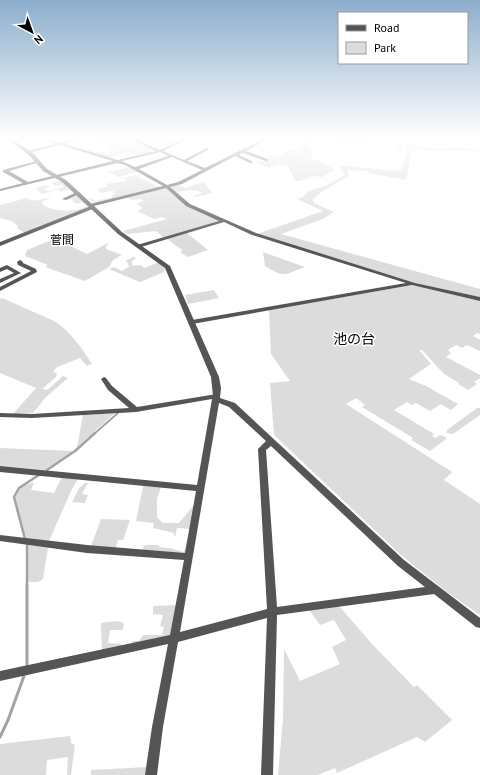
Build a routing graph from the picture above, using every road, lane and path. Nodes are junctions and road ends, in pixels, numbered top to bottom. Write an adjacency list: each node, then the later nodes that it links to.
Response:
1 (11, 174): 7 (street)
2 (53, 174): 6 (street)
3 (68, 174): 6 (street)
4 (144, 174): 8 (street)
5 (197, 174): 8 (street)
6 (58, 177): 7 (street); 10 (street)
7 (29, 184): 9 (street)
8 (166, 186): 12 (street); 13 (street)
9 (0, 190)
10 (79, 193): 11 (street); 12 (street)
11 (64, 199)
12 (93, 206): 14 (street); 15 (street)
13 (223, 221): 15 (street); 19 (street)
14 (0, 244)
15 (139, 246): 22 (street)
16 (20, 262): 20 (street)
17 (0, 270): 18 (street)
18 (0, 281)
19 (414, 284): 21 (street); 22 (street)
20 (0, 289)
21 (480, 299)
22 (192, 322): 24 (street)
23 (104, 379): 25 (street)
24 (216, 398): 25 (street); 27 (street); 29 (street)
25 (136, 410): 26 (street)
26 (0, 415)
27 (271, 442): 32 (street); 33 (street)
28 (0, 469): 29 (street)
29 (200, 488): 31 (street)
30 (0, 538): 31 (street)
31 (189, 557): 35 (street)
32 (435, 590): 33 (street); 34 (street)
33 (272, 612): 35 (street); 38 (street)
34 (480, 624)
35 (175, 638): 36 (street); 37 (street)
36 (0, 676)
37 (151, 775)
38 (267, 775)

